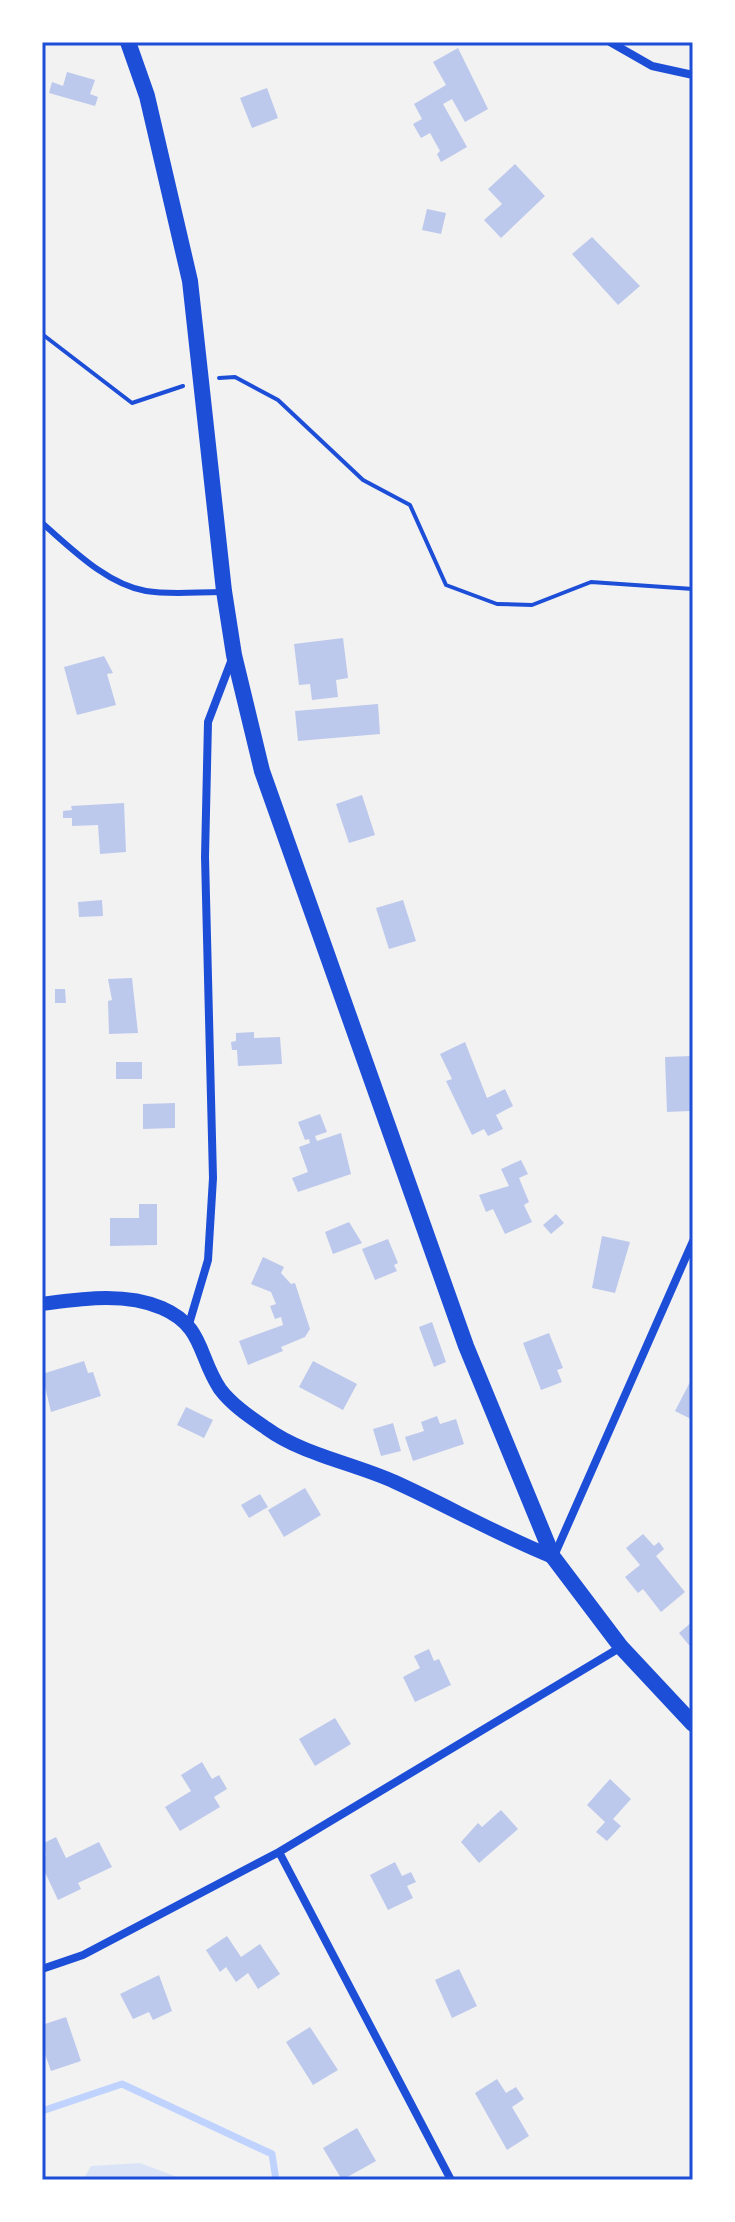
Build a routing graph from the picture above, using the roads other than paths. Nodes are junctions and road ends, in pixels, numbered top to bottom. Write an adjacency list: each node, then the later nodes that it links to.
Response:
1 (128, 42): 5 (main road)
2 (610, 42): 3 (street)
3 (693, 75)
4 (42, 523): 5 (lane)
5 (224, 591): 6 (main road)
6 (234, 655): 9 (street); 10 (main road)
7 (693, 1241): 10 (street)
8 (42, 1304): 9 (street)
9 (189, 1324): 10 (street)
10 (553, 1557): 11 (main road)
11 (621, 1647): 12 (main road); 13 (street)
12 (693, 1724)
13 (279, 1852): 14 (street); 15 (street)
14 (42, 1969)
15 (451, 2180)

